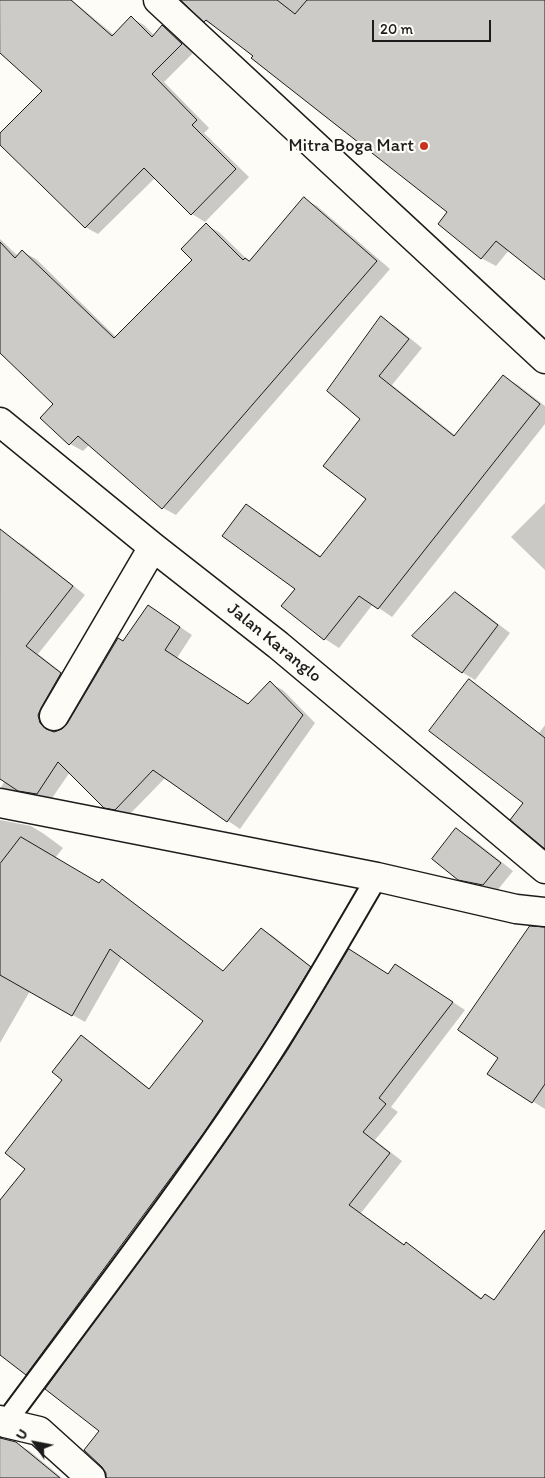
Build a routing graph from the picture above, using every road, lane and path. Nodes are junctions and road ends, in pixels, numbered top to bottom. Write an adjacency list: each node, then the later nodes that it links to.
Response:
1 (158, 0): 2 (street)
2 (545, 359)
3 (0, 422): 4 (street, Jalan Karanglo)
4 (153, 547): 5 (street); 7 (street, Jalan Karanglo)
5 (54, 716)
6 (0, 803): 8 (street)
7 (545, 869)
8 (377, 877): 9 (street); 10 (lane)
9 (545, 912)
10 (2, 1421): 11 (street)
11 (92, 1478)

